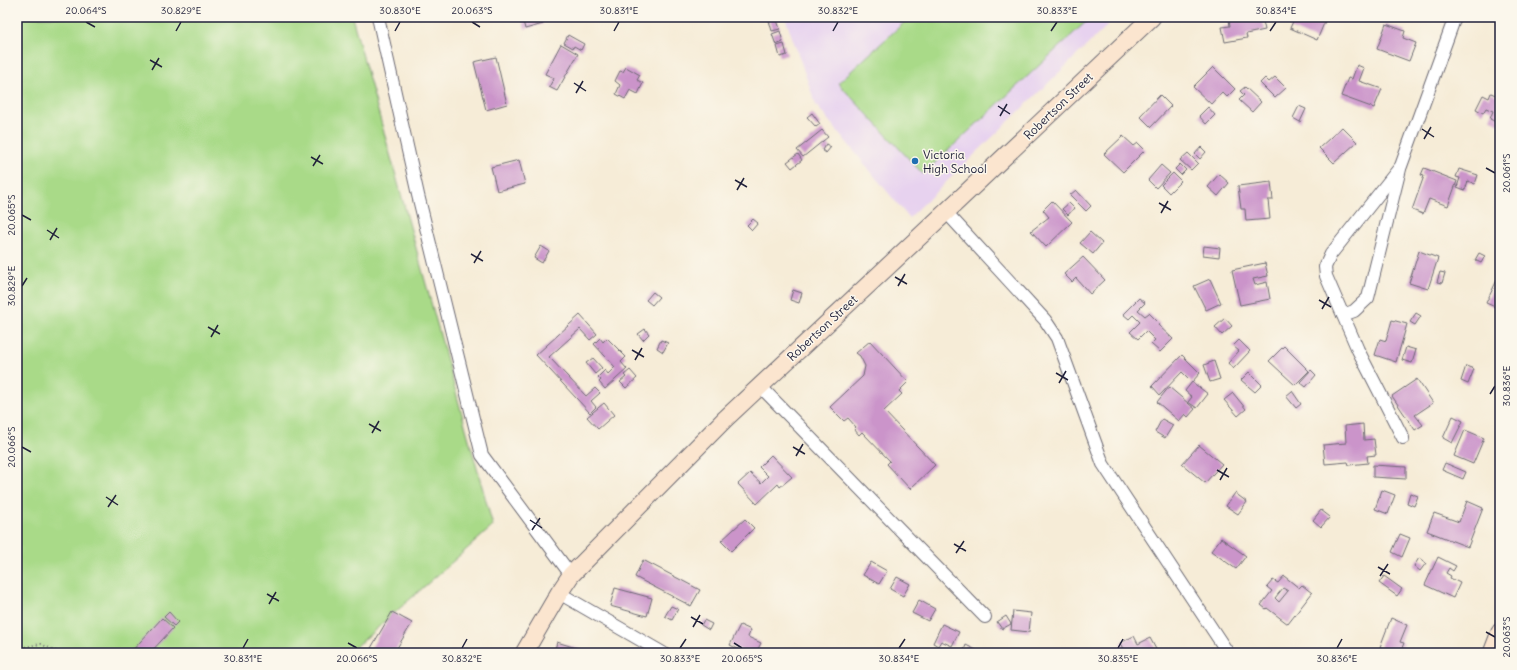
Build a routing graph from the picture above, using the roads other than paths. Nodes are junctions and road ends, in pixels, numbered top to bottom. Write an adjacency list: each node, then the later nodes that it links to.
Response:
1 (378, 17): 9 (street)
2 (1455, 17): 4 (street)
3 (1148, 19): 5 (street, Robertson Street)
4 (1401, 166): 6 (street); 6 (street)
5 (946, 212): 7 (street, Robertson Street); 15 (street)
6 (1343, 315): 8 (street)
7 (760, 386): 9 (street, Robertson Street); 11 (street)
8 (1402, 438)
9 (571, 575): 10 (street, Robertson Street)
10 (559, 593): 13 (street, Robertson Street); 14 (street)
11 (985, 617)
12 (1500, 632): 16 (street)
13 (524, 653)
14 (663, 653)
15 (1228, 653)
16 (1492, 653)

